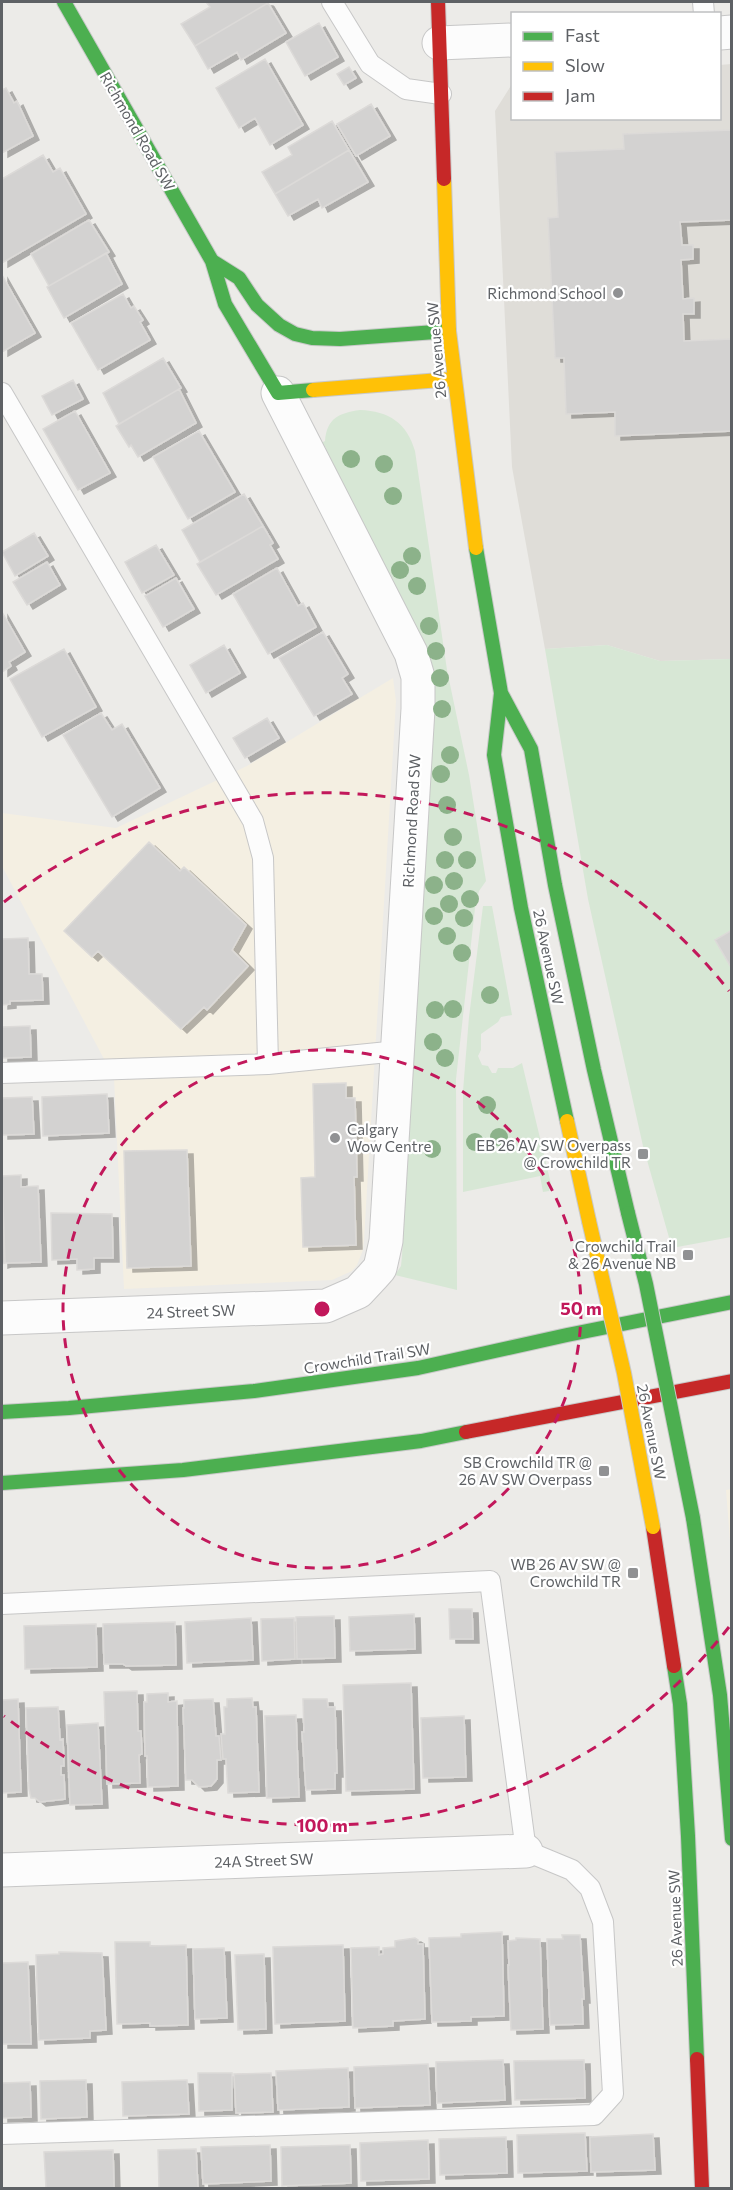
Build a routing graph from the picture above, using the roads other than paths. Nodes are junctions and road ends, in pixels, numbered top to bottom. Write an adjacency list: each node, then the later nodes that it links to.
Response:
1 (64, 2): 7 (main road, Richmond Road SW)
2 (332, 2): 6 (lane)
3 (438, 2): 5 (main road, 26 Avenue SW)
4 (511, 40): 5 (street)
5 (439, 42): 6 (main road, 26 Avenue SW)
6 (441, 94): 8 (main road, 26 Avenue SW)
7 (212, 261): 8 (main road, Richmond Road SW); 11 (main road, Richmond Road SW)
8 (449, 331): 9 (main road, 26 Avenue SW)
9 (453, 379): 11 (main road); 12 (main road, 26 Avenue SW)
10 (2, 393): 14 (lane)
11 (278, 393): 13 (street, Richmond Road SW)
12 (501, 693): 23 (main road, 26 Avenue SW, bridge); 27 (main road, 26 Avenue SW, bridge)
13 (398, 1051): 14 (lane); 16 (street, Richmond Road SW)
14 (268, 1064): 15 (lane)
15 (2, 1073)
16 (372, 1277): 18 (street, 24 Street SW)
17 (732, 1302): 20 (main road, Crowchild Trail SW)
18 (2, 1318)
19 (732, 1381): 21 (main road)
20 (2, 1412)
21 (2, 1483)
22 (2, 1604): 24 (lane)
23 (732, 1839)
24 (526, 1851): 25 (street, 24A Street SW); 26 (lane)
25 (2, 1870)
26 (2, 2134)
27 (702, 2188)

